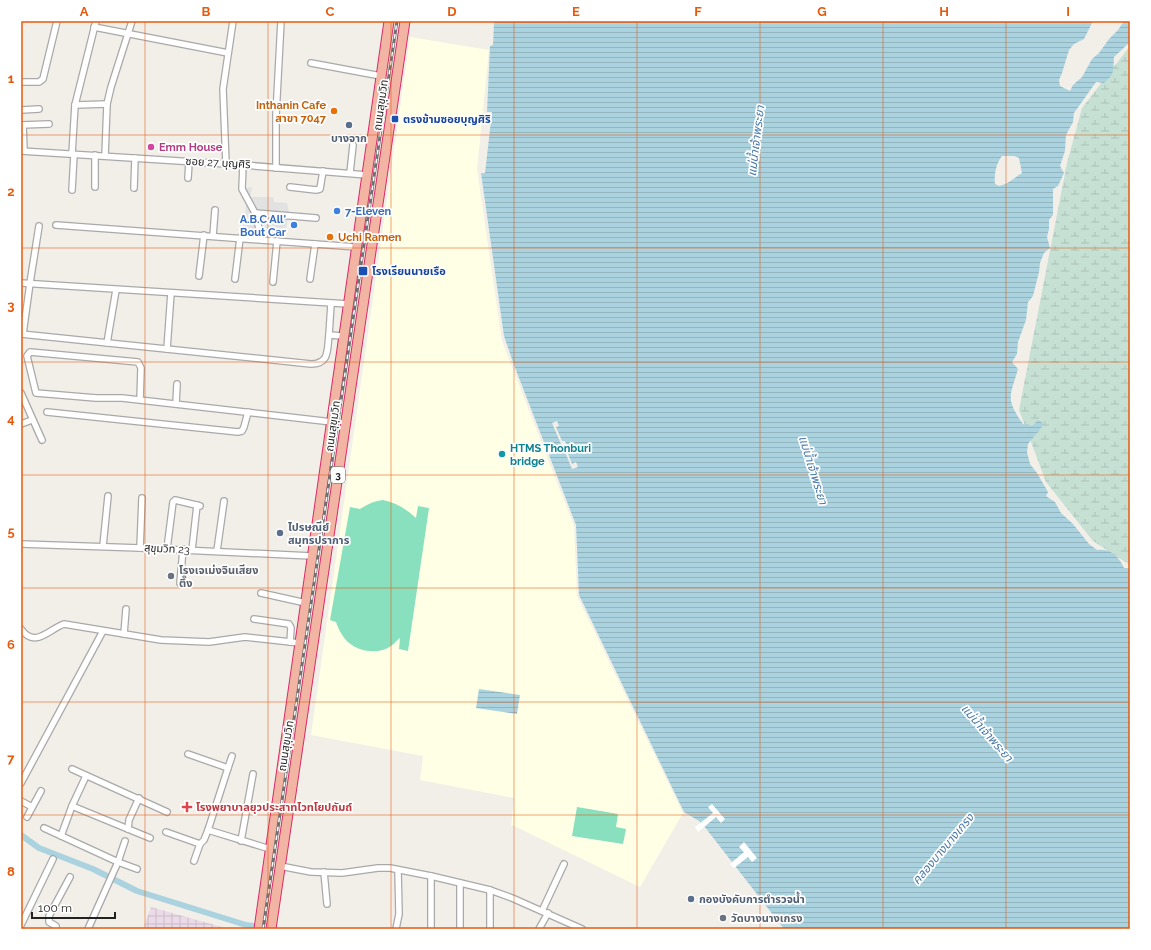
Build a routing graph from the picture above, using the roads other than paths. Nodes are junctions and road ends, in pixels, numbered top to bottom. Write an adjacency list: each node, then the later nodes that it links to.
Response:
1 (57, 21): 13 (street)
2 (96, 21): 8 (street)
3 (132, 21): 9 (street)
4 (233, 21): 10 (street)
5 (281, 21): 29 (street)
6 (389, 21): 12 (highway, ถนนสุขุมวิท / 3)
7 (405, 21): 65 (highway, ถนนสุขุมวิท / 3)
8 (94, 28): 9 (street); 15 (street)
9 (128, 34): 10 (street); 14 (street)
10 (228, 53): 27 (street)
11 (311, 63): 12 (street)
12 (381, 76): 32 (highway, ถนนสุขุมวิท / 3)
13 (21, 82)
14 (107, 104): 15 (street); 24 (street)
15 (75, 105): 22 (street)
16 (39, 108): 17 (street)
17 (21, 110)
18 (49, 124): 19 (street)
19 (22, 125): 21 (street)
20 (353, 145): 31 (street)
21 (22, 151): 22 (street, ซอย 27 บุญศิริ)
22 (73, 154): 23 (street, ซอย 27 บุญศิริ); 37 (street)
23 (95, 155): 24 (street, ซอย 27 บุญศิริ); 34 (street)
24 (105, 156): 25 (street, ซอย 27 บุญศิริ)
25 (135, 158): 26 (street, ซอย 27 บุญศิริ); 36 (street)
26 (189, 162): 27 (street, ซอย 27 บุญศิริ); 33 (street)
27 (226, 164): 28 (street, ซอย 27 บุญศิริ)
28 (243, 165): 29 (street, ซอย 27 บุญศิริ); 39 (street)
29 (276, 168): 30 (street, ซอย 27 บุญศิริ)
30 (323, 171): 31 (street, ซอย 27 บุญศิริ); 35 (street)
31 (350, 174): 32 (street, ซอย 27 บุญศิริ)
32 (367, 175): 49 (highway, ถนนสุขุมวิท / 3)
33 (188, 178)
34 (95, 187)
35 (290, 187)
36 (134, 188)
37 (72, 190)
38 (215, 210): 44 (street)
39 (255, 213): 40 (street); 46 (street)
40 (316, 218)
41 (56, 225): 43 (street)
42 (39, 226): 55 (street)
43 (204, 235): 44 (street); 50 (street)
44 (213, 236): 45 (street)
45 (240, 238): 46 (street); 51 (street)
46 (262, 240): 47 (street)
47 (277, 241): 48 (street); 53 (street)
48 (315, 244): 49 (street); 52 (street)
49 (356, 247): 59 (highway, ถนนสุขุมวิท / 3)
50 (199, 276)
51 (235, 279)
52 (310, 279)
53 (273, 282)
54 (21, 283): 55 (street)
55 (30, 284): 56 (street); 60 (street)
56 (116, 290): 57 (street); 63 (street)
57 (171, 293): 58 (street); 64 (street)
58 (331, 304): 59 (street); 61 (street)
59 (348, 304): 62 (highway, ถนนสุขุมวิท / 3)
60 (22, 334): 63 (street)
61 (329, 335): 62 (street); 64 (street)
62 (343, 336): 66 (highway, ถนนสุขุมวิท / 3)
63 (107, 343): 64 (street)
64 (167, 349)
65 (352, 374): 66 (highway); 70 (highway, ถนนสุขุมวิท / 3)
66 (337, 379): 68 (highway, ถนนสุขุมวิท / 3)
67 (177, 384): 72 (street)
68 (335, 390): 70 (highway); 76 (highway, ถนนสุขุมวิท / 3)
69 (21, 393): 75 (street)
70 (349, 396): 128 (highway, ถนนสุขุมวิท / 3)
71 (140, 400): 71 (street); 72 (street)
72 (176, 404): 74 (street)
73 (47, 412): 74 (street)
74 (248, 412): 76 (street)
75 (32, 420): 77 (street); 78 (street)
76 (332, 422): 89 (highway, ถนนสุขุมวิท / 3)
77 (21, 424)
78 (42, 440)
79 (108, 496): 83 (street)
80 (142, 498): 84 (street)
81 (224, 501): 88 (street)
82 (21, 544): 83 (street, สุขุมวิท 23)
83 (103, 546): 84 (street, สุขุมวิท 23)
84 (140, 548): 85 (street, สุขุมวิท 23)
85 (167, 549): 86 (street, สุขุมวิท 23); 87 (street)
86 (183, 550): 87 (street, สุขุมวิท 23); 90 (street)
87 (192, 550): 88 (street, สุขุมวิท 23)
88 (217, 551): 89 (street, สุขุมวิท 23)
89 (312, 556): 92 (highway, ถนนสุขุมวิท / 3)
90 (180, 583)
91 (261, 593): 92 (street)
92 (306, 603): 99 (highway, ถนนสุขุมวิท / 3)
93 (126, 608): 97 (street)
94 (254, 619): 98 (street)
95 (103, 631): 96 (street); 97 (street); 106 (street)
96 (22, 634)
97 (124, 634): 98 (street)
98 (290, 642): 99 (street)
99 (300, 643): 123 (highway, ถนนสุขุมวิท / 3)
100 (188, 754): 102 (street)
101 (232, 756): 102 (street)
102 (228, 768): 116 (street)
103 (72, 769): 105 (street)
104 (253, 774): 121 (street)
105 (86, 776): 108 (street); 110 (street)
106 (21, 783)
107 (41, 791): 111 (street)
108 (139, 798): 112 (street); 115 (street)
109 (21, 801): 111 (street)
110 (72, 806): 115 (street); 118 (street)
111 (32, 807): 113 (street)
112 (167, 812)
113 (27, 817)
114 (44, 828): 118 (street)
115 (128, 829): 119 (street)
116 (208, 830): 121 (street); 122 (street)
117 (166, 832): 122 (street)
118 (61, 836): 125 (street)
119 (150, 838)
120 (125, 841): 125 (street)
121 (241, 841): 123 (street)
122 (200, 844): 126 (street)
123 (270, 850): 141 (highway, ถนนสุขุมวิท / 3)
124 (53, 859): 138 (street)
125 (118, 862): 129 (street); 140 (street)
126 (194, 862)
127 (564, 864): 137 (street)
128 (280, 866): 131 (street); 142 (highway, ถนนสุขุมวิท / 3)
129 (137, 869)
130 (398, 870): 131 (street); 132 (street); 143 (street)
131 (324, 872): 136 (street)
132 (431, 876): 134 (street); 144 (street)
133 (70, 877): 139 (street)
134 (460, 884): 135 (street); 145 (street)
135 (490, 890): 137 (street); 146 (street)
136 (327, 904)
137 (545, 912): 147 (street); 148 (street)
138 (21, 925)
139 (56, 929)
140 (88, 929)
141 (259, 929)
142 (272, 929)
143 (396, 929)
144 (431, 929)
145 (460, 929)
146 (490, 929)
147 (539, 929)
148 (582, 929)

